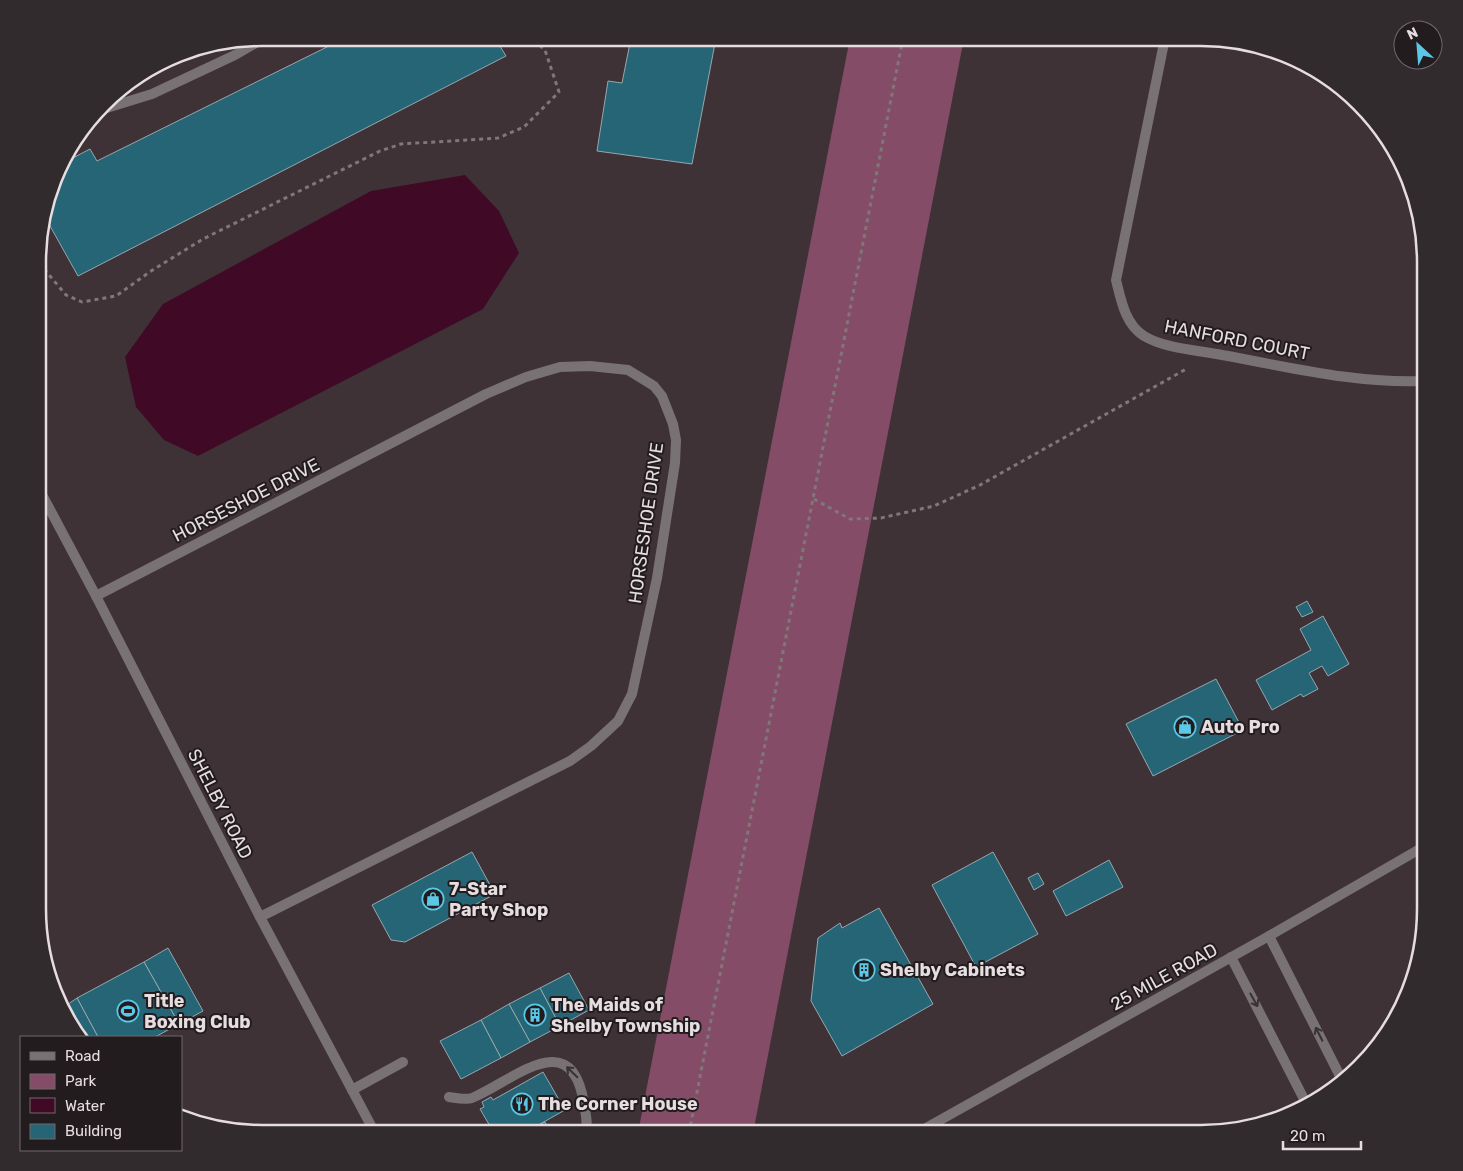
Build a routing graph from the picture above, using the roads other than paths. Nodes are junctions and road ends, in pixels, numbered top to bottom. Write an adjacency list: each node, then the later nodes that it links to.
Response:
1 (1163, 46): 4 (street, HANFORD COURT)
2 (249, 47): 3 (street)
3 (112, 106)
4 (1417, 381)
5 (46, 502): 6 (street, SHELBY ROAD)
6 (96, 596): 8 (street, SHELBY ROAD); 8 (street, HORSESHOE DRIVE)
7 (1417, 851): 9 (street, 25 MILE ROAD)
8 (260, 917): 13 (street, SHELBY ROAD)
9 (1269, 936): 10 (street, 25 MILE ROAD); 12 (street, one-way to 9)
10 (1231, 957): 15 (street, one-way to 15); 18 (street, 25 MILE ROAD)
11 (403, 1062): 13 (street)
12 (1339, 1074)
13 (352, 1090): 16 (street, SHELBY ROAD)
14 (450, 1098): 17 (street, one-way to 14)
15 (1304, 1099)
16 (371, 1125)
17 (586, 1125)
18 (931, 1125)

